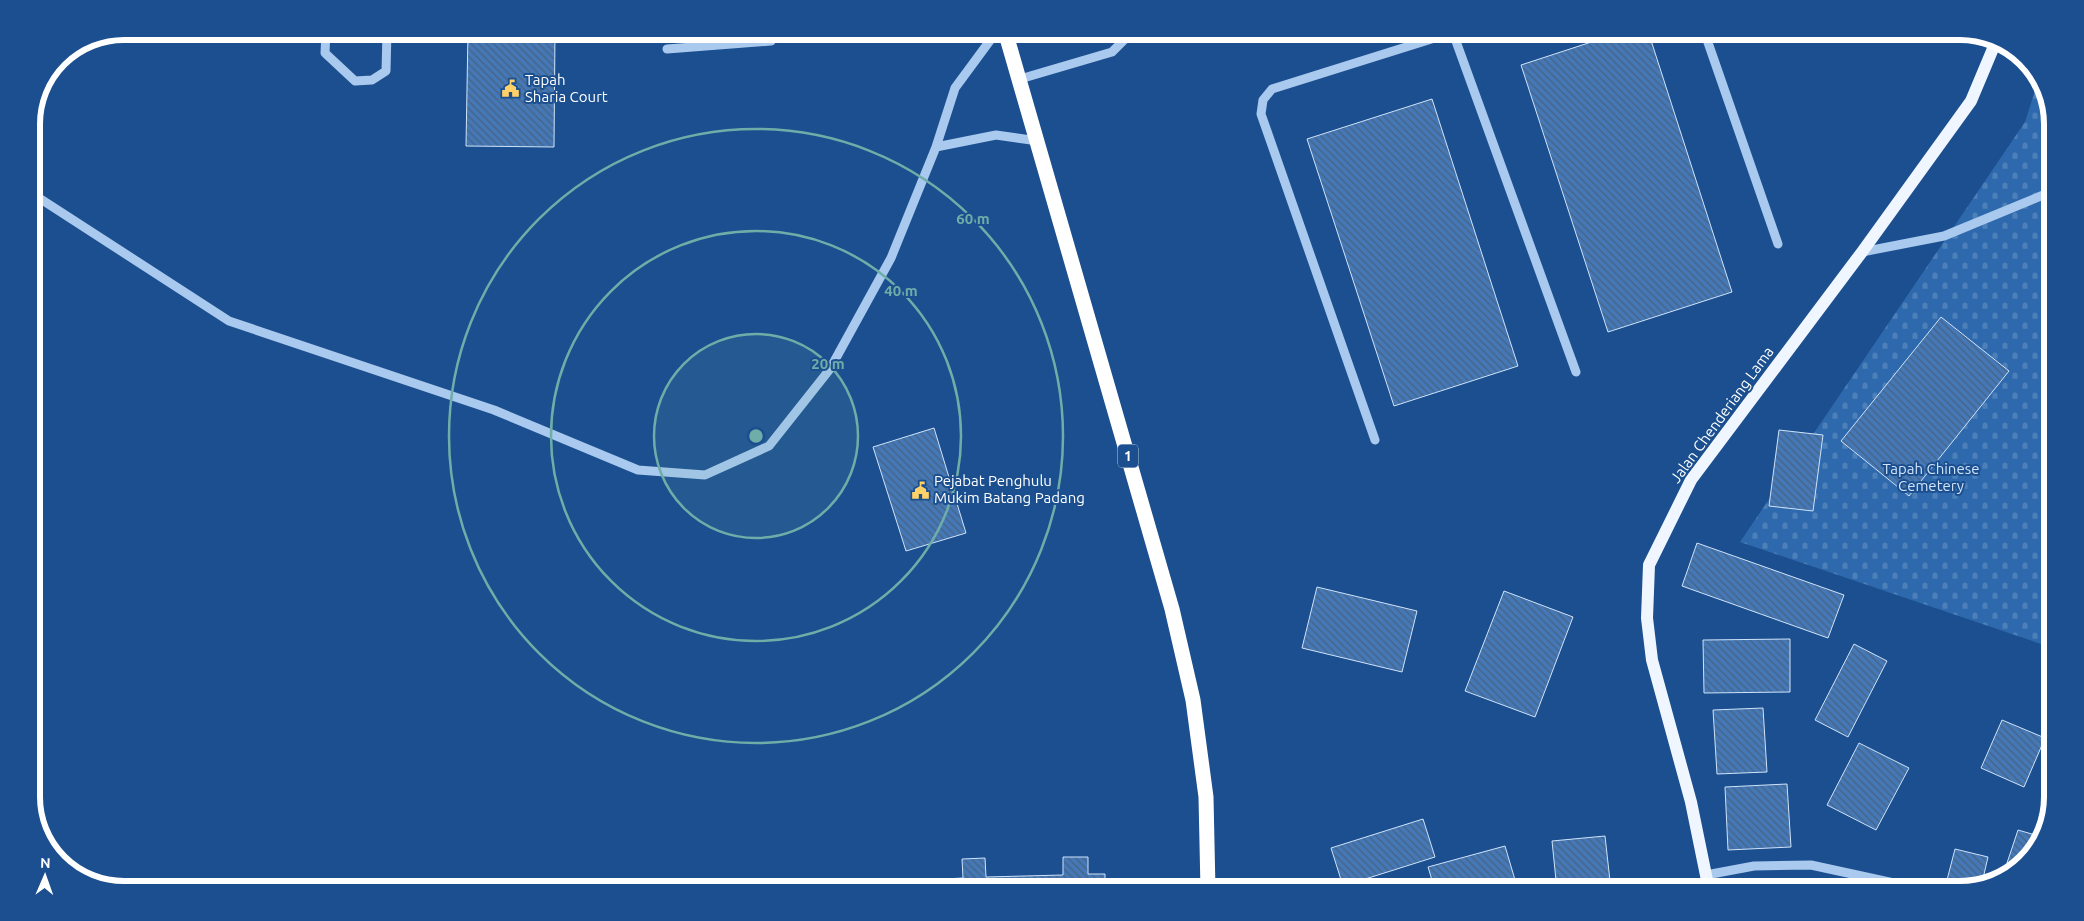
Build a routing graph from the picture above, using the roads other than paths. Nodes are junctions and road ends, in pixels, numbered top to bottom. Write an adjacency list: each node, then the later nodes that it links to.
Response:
1 (325, 40): 2 (street)
2 (387, 40)
3 (770, 40): 11 (street)
4 (990, 40): 14 (street)
5 (1008, 40): 12 (highway, 1)
6 (1124, 40): 12 (street)
7 (1429, 40): 20 (street)
8 (1458, 40): 19 (street)
9 (1707, 40): 17 (street)
10 (1994, 47): 18 (main road, Jalan Chenderiang Lama)
11 (667, 49)
12 (1020, 79): 13 (highway, 1)
13 (1038, 141): 14 (street); 22 (highway, 1)
14 (936, 147): 16 (street)
15 (2044, 195): 18 (street)
16 (40, 199)
17 (1778, 244)
18 (1862, 252): 21 (main road, Jalan Chenderiang Lama)
19 (1576, 372)
20 (1376, 440)
21 (1706, 875): 23 (main road, Jalan Chenderiang Lama); 24 (street)
22 (1208, 881)
23 (1707, 881)
24 (1885, 881)

